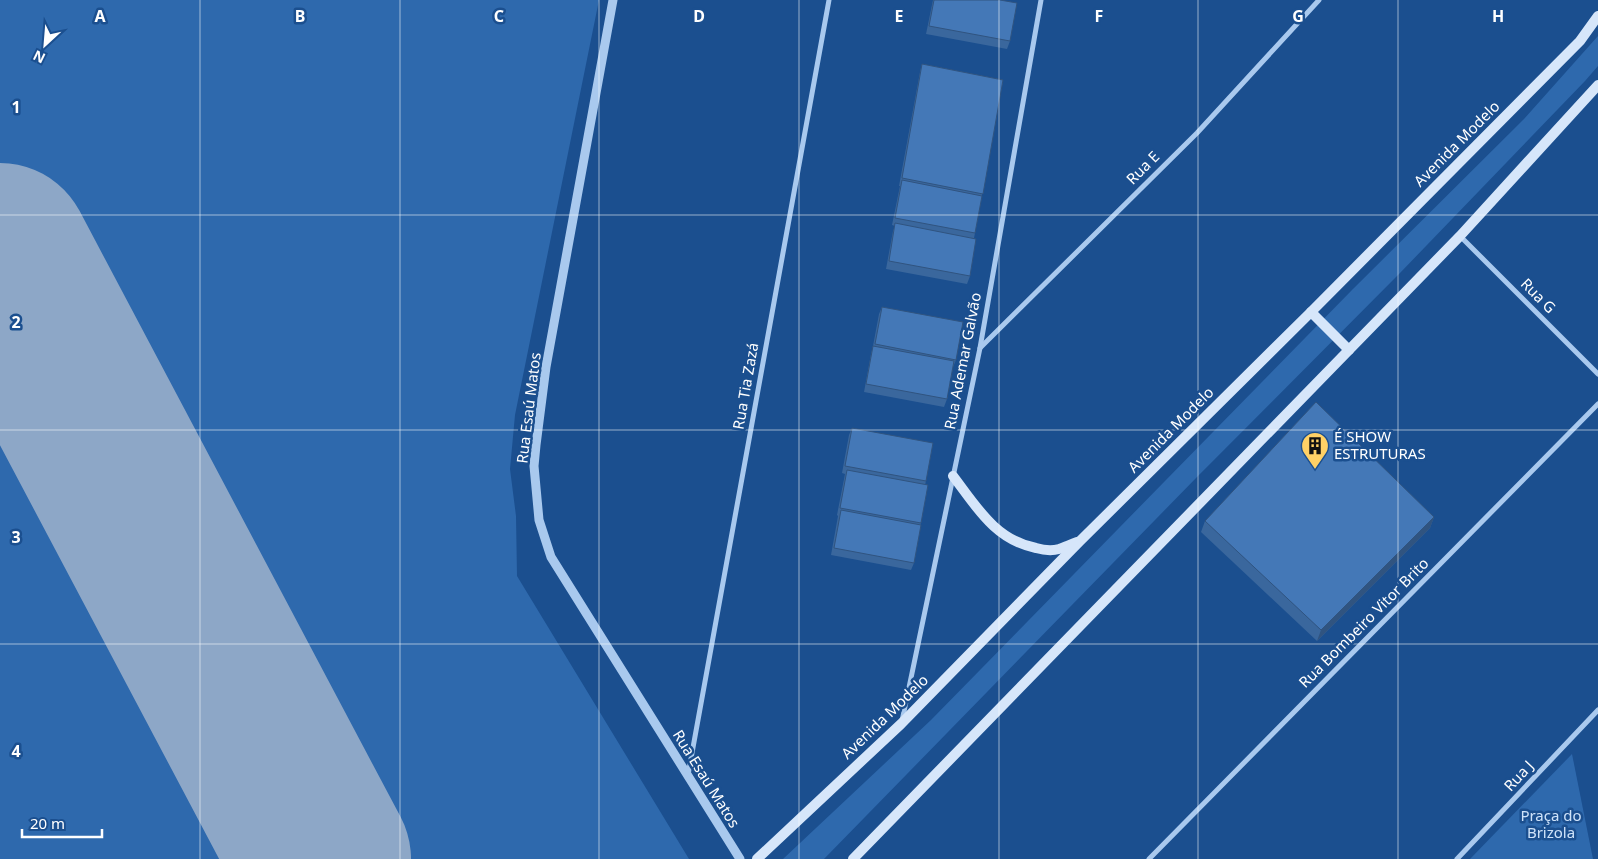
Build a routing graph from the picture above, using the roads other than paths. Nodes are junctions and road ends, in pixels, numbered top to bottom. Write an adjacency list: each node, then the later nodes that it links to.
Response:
1 (613, 0): 17 (street, Rua Esaú Matos)
2 (829, 0): 17 (street, Rua Tia Zazá)
3 (1041, 0): 9 (street, Rua Ademar Galvão)
4 (1319, 0): 9 (street, Rua E)
5 (1598, 16): 8 (main road, Avenida Modelo)
6 (1598, 85): 7 (main road)
7 (1460, 236): 10 (main road); 11 (street, Rua G)
8 (1311, 312): 10 (main road); 14 (main road, Avenida Modelo)
9 (980, 348): 13 (street, Rua Ademar Galvão)
10 (1349, 350): 20 (main road)
11 (1598, 374)
12 (1598, 404): 21 (street, Rua Bombeiro Vitor Brito)
13 (953, 476): 14 (main road); 16 (street, Rua Ademar Galvão)
14 (1080, 541): 16 (main road, Avenida Modelo)
15 (1598, 710): 22 (street, Rua J)
16 (901, 724): 19 (main road, Avenida Modelo)
17 (688, 776): 18 (street, Rua Esaú Matos)
18 (740, 859)
19 (757, 859)
20 (852, 859)
21 (1149, 859)
22 (1457, 859)

